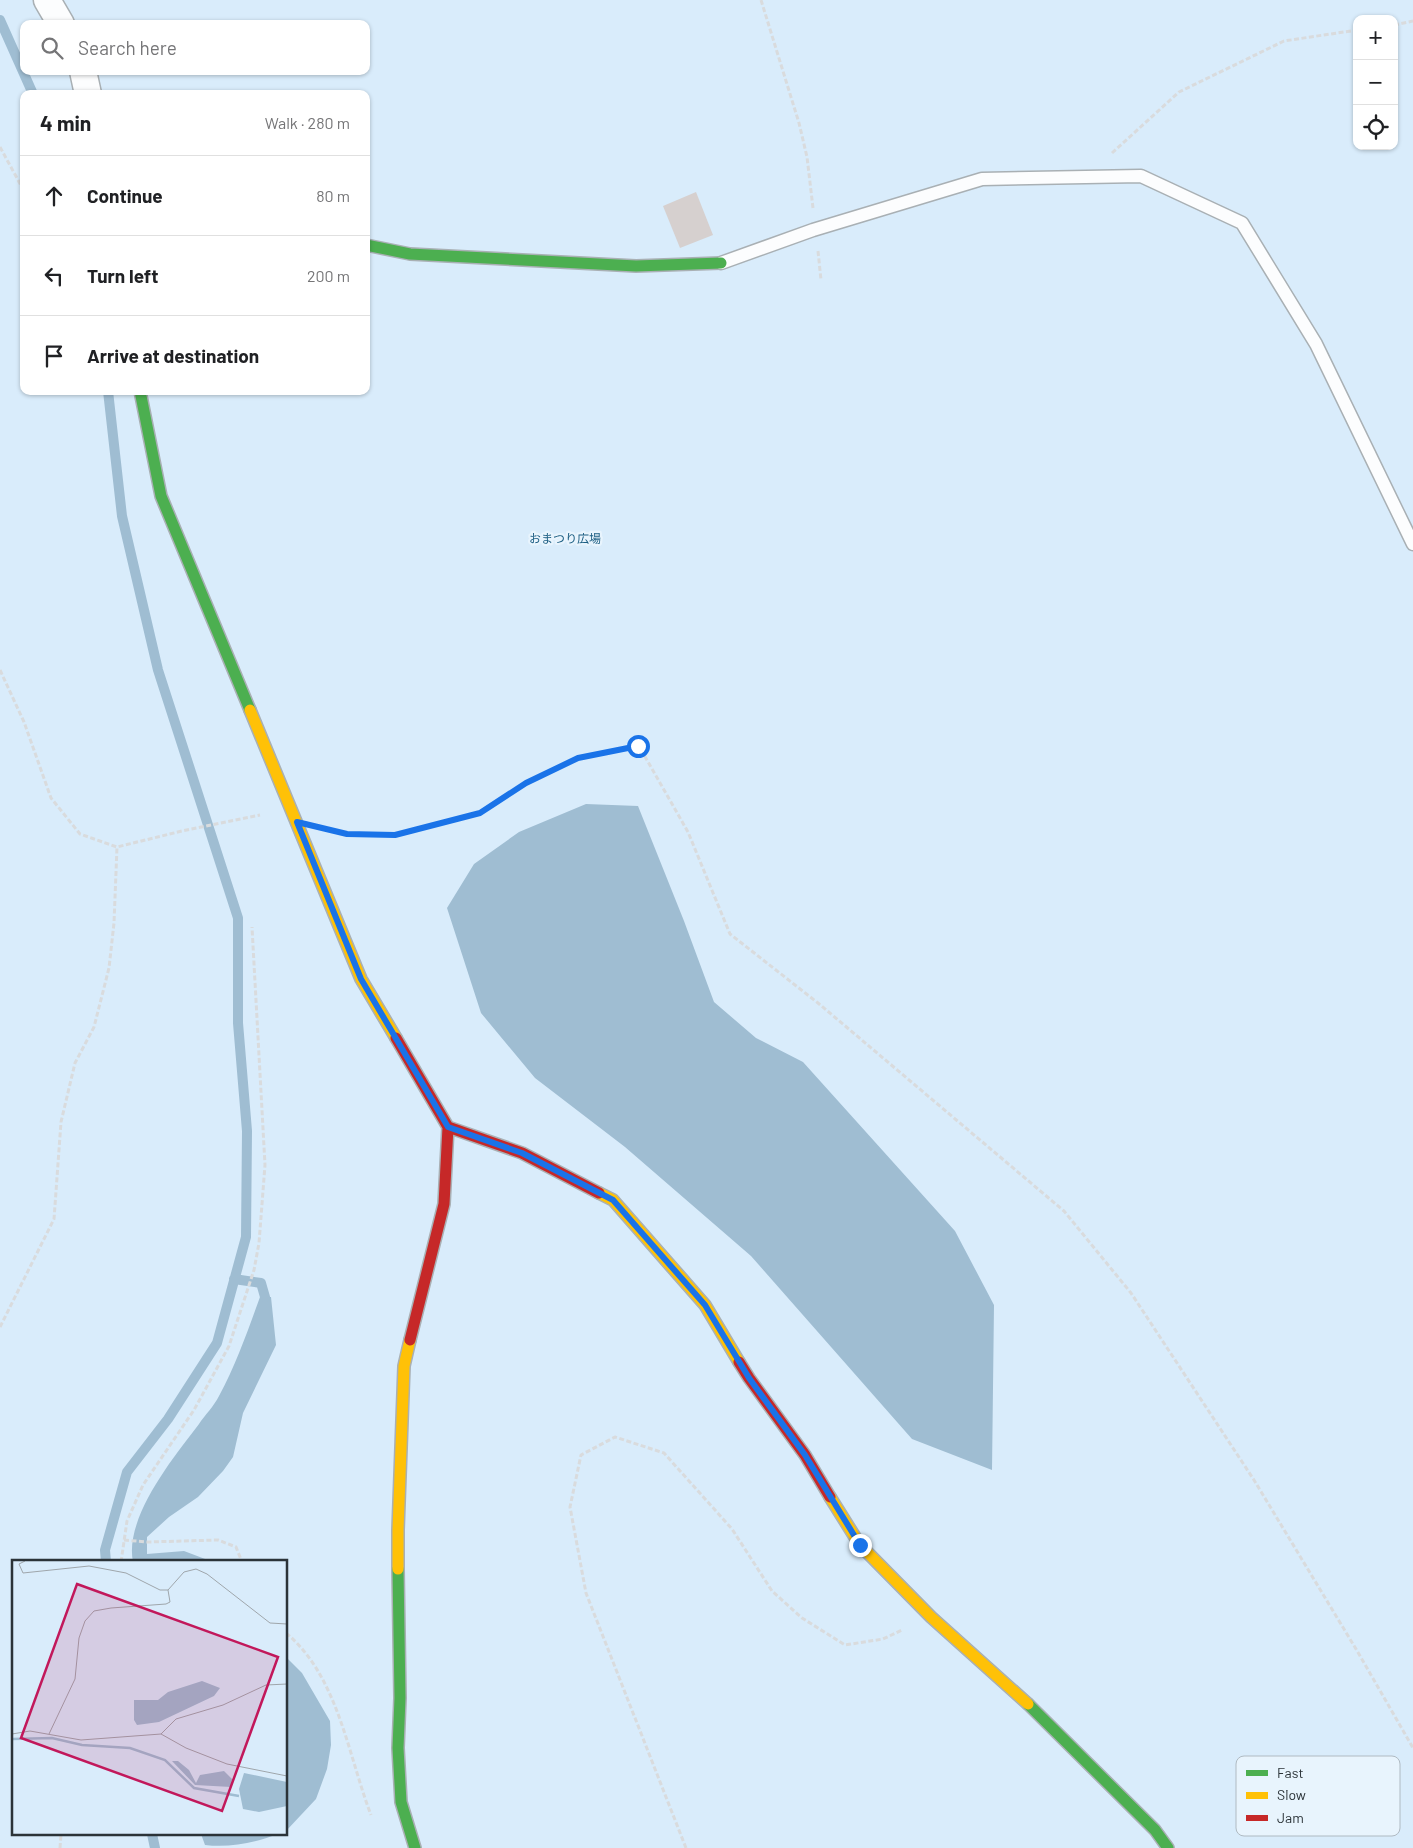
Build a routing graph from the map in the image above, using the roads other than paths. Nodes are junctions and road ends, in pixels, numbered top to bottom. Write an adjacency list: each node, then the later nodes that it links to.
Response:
1 (47, 0): 2 (street)
2 (59, 20)
3 (84, 75): 4 (street)
4 (87, 90)
5 (370, 246): 6 (street)
6 (722, 263): 8 (lane)
7 (141, 395): 9 (street)
8 (1413, 544)
9 (448, 1127): 10 (street); 11 (street)
10 (415, 1848)
11 (1168, 1848)

